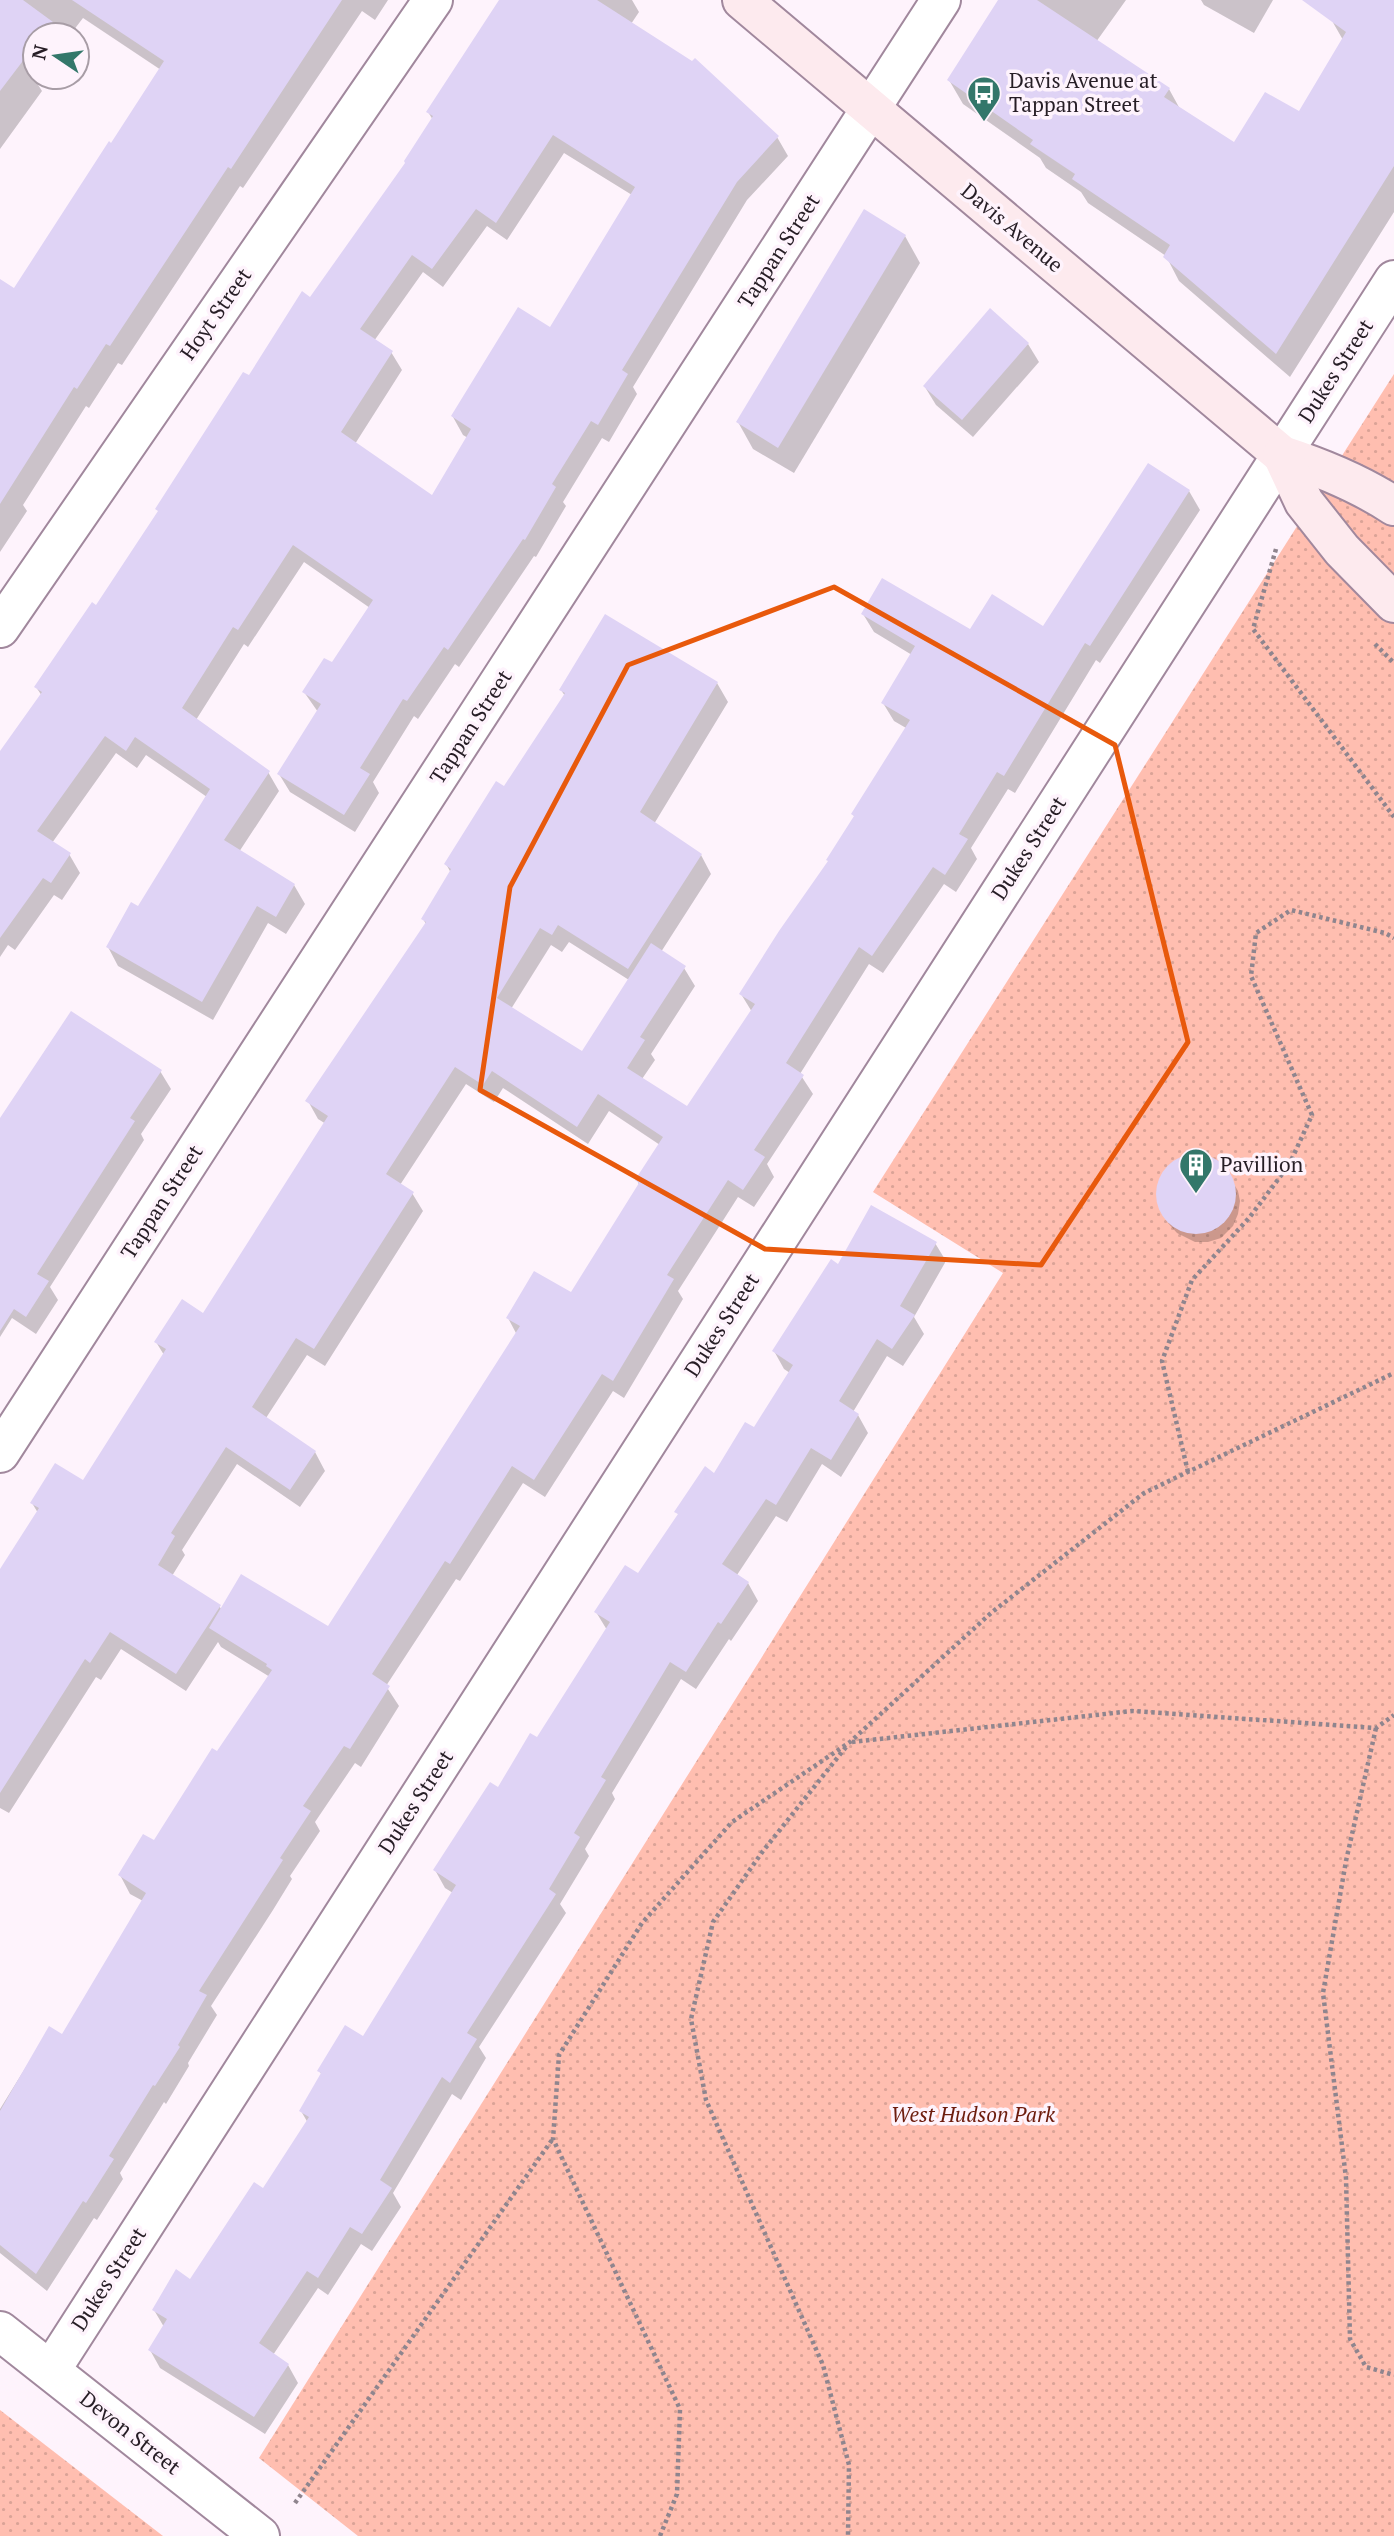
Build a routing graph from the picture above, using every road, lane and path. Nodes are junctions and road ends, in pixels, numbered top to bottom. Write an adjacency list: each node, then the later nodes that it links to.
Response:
1 (433, 0): 10 (street, Hoyt Street)
2 (742, 0): 4 (street, Davis Avenue)
3 (941, 0): 4 (street, Tappan Street)
4 (871, 109): 6 (street, Davis Avenue); 16 (street, Tappan Street)
5 (1394, 280): 6 (street, Dukes Street)
6 (1282, 455): 7 (street, Davis Avenue); 9 (street, Davis Avenue); 23 (street, Dukes Street)
7 (1394, 506)
8 (1287, 554): 13 (path)
9 (1394, 603)
10 (0, 628)
11 (1375, 643): 12 (path)
12 (1394, 663)
13 (1394, 817)
14 (1394, 938): 17 (path)
15 (1394, 1373): 17 (path)
16 (0, 1453)
17 (1188, 1472): 20 (path)
18 (1394, 1715): 19 (path)
19 (1376, 1728): 20 (path); 24 (path)
20 (850, 1742): 21 (path); 28 (path)
21 (553, 2139): 25 (path); 27 (path)
22 (0, 2331): 23 (street, Devon Street)
23 (51, 2370): 26 (street, Devon Street)
24 (1394, 2375)
25 (295, 2503)
26 (260, 2536)
27 (660, 2536)
28 (848, 2536)

